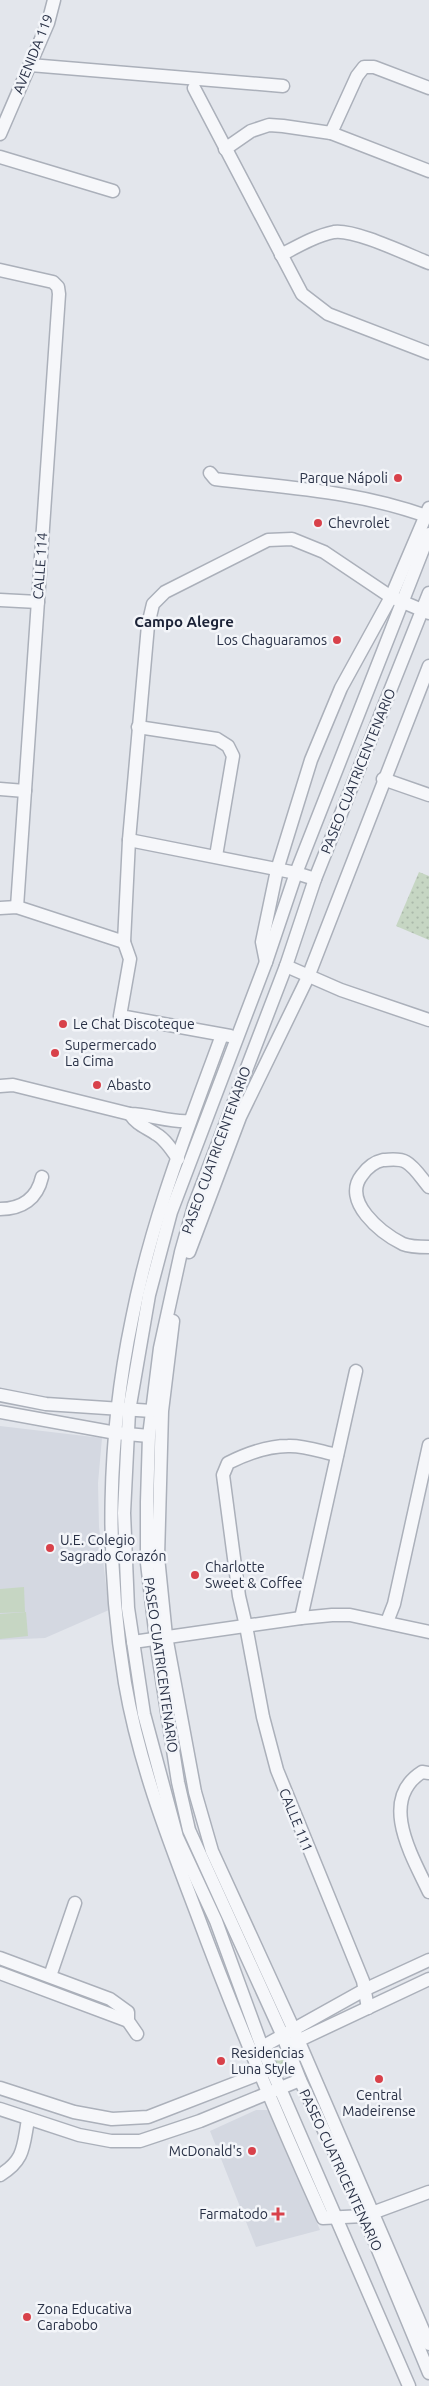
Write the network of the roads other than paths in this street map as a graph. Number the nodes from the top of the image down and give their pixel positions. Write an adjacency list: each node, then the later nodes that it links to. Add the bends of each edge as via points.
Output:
1 (54, 0): 2 (street, AVENIDA 119)
2 (30, 65): 3 (street); 7 (street, AVENIDA 119)
3 (283, 86)
4 (194, 88): 8 (street)
5 (429, 88): 6 (street, via 374,66 364,68 357,76)
6 (331, 133): 8 (street, via 269,126 251,131); 10 (street)
7 (0, 134)
8 (226, 149): 12 (street)
9 (0, 157): 11 (street)
10 (429, 171)
11 (113, 191)
12 (282, 255): 13 (street, via 312,239 336,232 351,234); 15 (street, via 302,294 328,314)
13 (429, 263)
14 (0, 270): 22 (street, CALLE 114, via 53,282 59,294)
15 (429, 353)
16 (210, 473): 17 (street, via 215,479 321,490)
17 (428, 514): 20 (street)
18 (429, 534): 20 (street, PASEO CUATRICENTENARIO)
19 (429, 595): 23 (street, PASEO CUATRICENTENARIO)
20 (397, 599): 23 (street); 25 (street, via 324,552 292,539 268,540 173,586 158,597 150,614); 32 (street, PASEO CUATRICENTENARIO, via 341,688 311,760); 33 (street, PASEO CUATRICENTENARIO)
21 (0, 600): 22 (street)
22 (38, 602): 28 (street, CALLE 114)
23 (426, 611): 34 (street, PASEO CUATRICENTENARIO)
24 (429, 666): 26 (street, PASEO CUATRICENTENARIO)
25 (138, 727): 30 (street); 31 (street, via 217,739 228,746 233,756)
26 (383, 779): 29 (street); 40 (street, PASEO CUATRICENTENARIO)
27 (0, 789): 28 (street)
28 (25, 791): 35 (street, CALLE 114)
29 (429, 794)
30 (129, 840): 31 (street); 37 (street)
31 (216, 856): 32 (street)
32 (277, 870): 33 (street); 38 (street, PASEO CUATRICENTENARIO, via 262,942)
33 (296, 873): 34 (street); 38 (street, PASEO CUATRICENTENARIO)
34 (315, 879): 39 (street, PASEO CUATRICENTENARIO)
35 (17, 907): 36 (street); 37 (street)
36 (0, 908)
37 (124, 942): 42 (street, via 130,959 120,1016)
38 (266, 962): 43 (street, PASEO CUATRICENTENARIO)
39 (286, 966): 40 (street); 44 (street, PASEO CUATRICENTENARIO)
40 (308, 977): 41 (street); 54 (street, PASEO CUATRICENTENARIO, via 240,1117)
41 (429, 1020)
42 (222, 1035): 43 (street); 47 (street, PASEO CUATRICENTENARIO)
43 (237, 1038): 44 (street); 52 (street, PASEO CUATRICENTENARIO)
44 (254, 1043): 55 (street, PASEO CUATRICENTENARIO, via 194,1206)
45 (0, 1086): 46 (street, via 13,1085)
46 (130, 1114): 47 (street); 48 (street, via 136,1123 158,1134)
47 (190, 1121): 48 (street, PASEO CUATRICENTENARIO)
48 (178, 1159): 56 (street, PASEO CUATRICENTENARIO)
49 (42, 1177): 51 (street, via 40,1188 30,1200 14,1209)
50 (429, 1187): 53 (street, via 405,1161 395,1159 378,1161 367,1168 357,1180 355,1194 359,1207 393,1238 404,1245)
51 (0, 1209)
52 (163, 1241): 56 (street); 60 (street, PASEO CUATRICENTENARIO)
53 (429, 1247)
54 (188, 1256): 55 (street); 58 (street, PASEO CUATRICENTENARIO)
55 (177, 1267): 58 (street, PASEO CUATRICENTENARIO)
56 (143, 1268): 60 (street, PASEO CUATRICENTENARIO, via 131,1323)
57 (356, 1371): 66 (street)
58 (160, 1380): 61 (street, PASEO CUATRICENTENARIO); 67 (street, PASEO CUATRICENTENARIO)
59 (0, 1395): 60 (street, via 46,1404)
60 (124, 1411): 61 (street); 63 (street, PASEO CUATRICENTENARIO)
61 (152, 1411): 64 (street, PASEO CUATRICENTENARIO)
62 (0, 1412): 63 (street)
63 (122, 1434): 64 (street); 74 (street, PASEO CUATRICENTENARIO, via 128,1608); 79 (street, PASEO CUATRICENTENARIO, via 110,1545 113,1596 126,1686 148,1781)
64 (149, 1436): 68 (street, PASEO CUATRICENTENARIO)
65 (429, 1445): 70 (street, via 394,1604)
66 (337, 1455): 69 (street); 71 (street, CALLE 111, via 288,1446 244,1455 228,1463 223,1475)
67 (159, 1464): 68 (street); 73 (street, PASEO CUATRICENTENARIO)
68 (148, 1474): 73 (street, PASEO CUATRICENTENARIO, via 147,1563)
69 (301, 1618): 70 (street, via 350,1615); 71 (street)
70 (387, 1622): 72 (street)
71 (246, 1626): 73 (street); 85 (street, CALLE 111, via 276,1770)
72 (429, 1632)
73 (161, 1637): 74 (street); 88 (street, PASEO CUATRICENTENARIO, via 193,1784 212,1851)
74 (133, 1642): 78 (street, PASEO CUATRICENTENARIO, via 144,1714 177,1837)
75 (429, 1773): 76 (street, via 422,1772 410,1780 402,1798 400,1824)
76 (429, 1892)
77 (75, 1903): 83 (street)
78 (216, 1921): 79 (street); 91 (street, PASEO CUATRICENTENARIO)
79 (204, 1937): 92 (street, PASEO CUATRICENTENARIO)
80 (0, 1958): 83 (street)
81 (429, 1960): 85 (street)
82 (0, 1973): 87 (street)
83 (50, 1976): 87 (street, via 120,2005 128,2012)
84 (429, 1979): 86 (street)
85 (366, 1989): 86 (street, CALLE 111); 88 (street)
86 (368, 2008): 90 (street)
87 (128, 2021): 89 (street)
88 (287, 2031): 90 (street, PASEO CUATRICENTENARIO); 91 (street)
89 (137, 2034)
90 (292, 2043): 93 (street, PASEO CUATRICENTENARIO); 100 (street, PASEO CUATRICENTENARIO)
91 (262, 2046): 92 (street, PASEO CUATRICENTENARIO)
92 (266, 2072): 94 (street, via 148,2117 112,2119 74,2112); 95 (street, PASEO CUATRICENTENARIO)
93 (300, 2080): 95 (street); 100 (street, PASEO CUATRICENTENARIO)
94 (0, 2088)
95 (274, 2090): 97 (street, via 200,2121 140,2141 111,2141 79,2135); 101 (street, PASEO CUATRICENTENARIO, via 323,2218)
96 (0, 2110): 97 (street)
97 (28, 2120): 98 (street, via 21,2157)
98 (0, 2175)
99 (429, 2192): 100 (street)
100 (368, 2215): 101 (street); 102 (street, PASEO CUATRICENTENARIO); 103 (street, PASEO CUATRICENTENARIO)
101 (336, 2218): 104 (street, PASEO CUATRICENTENARIO)
102 (429, 2344)
103 (429, 2373)
104 (409, 2386)

